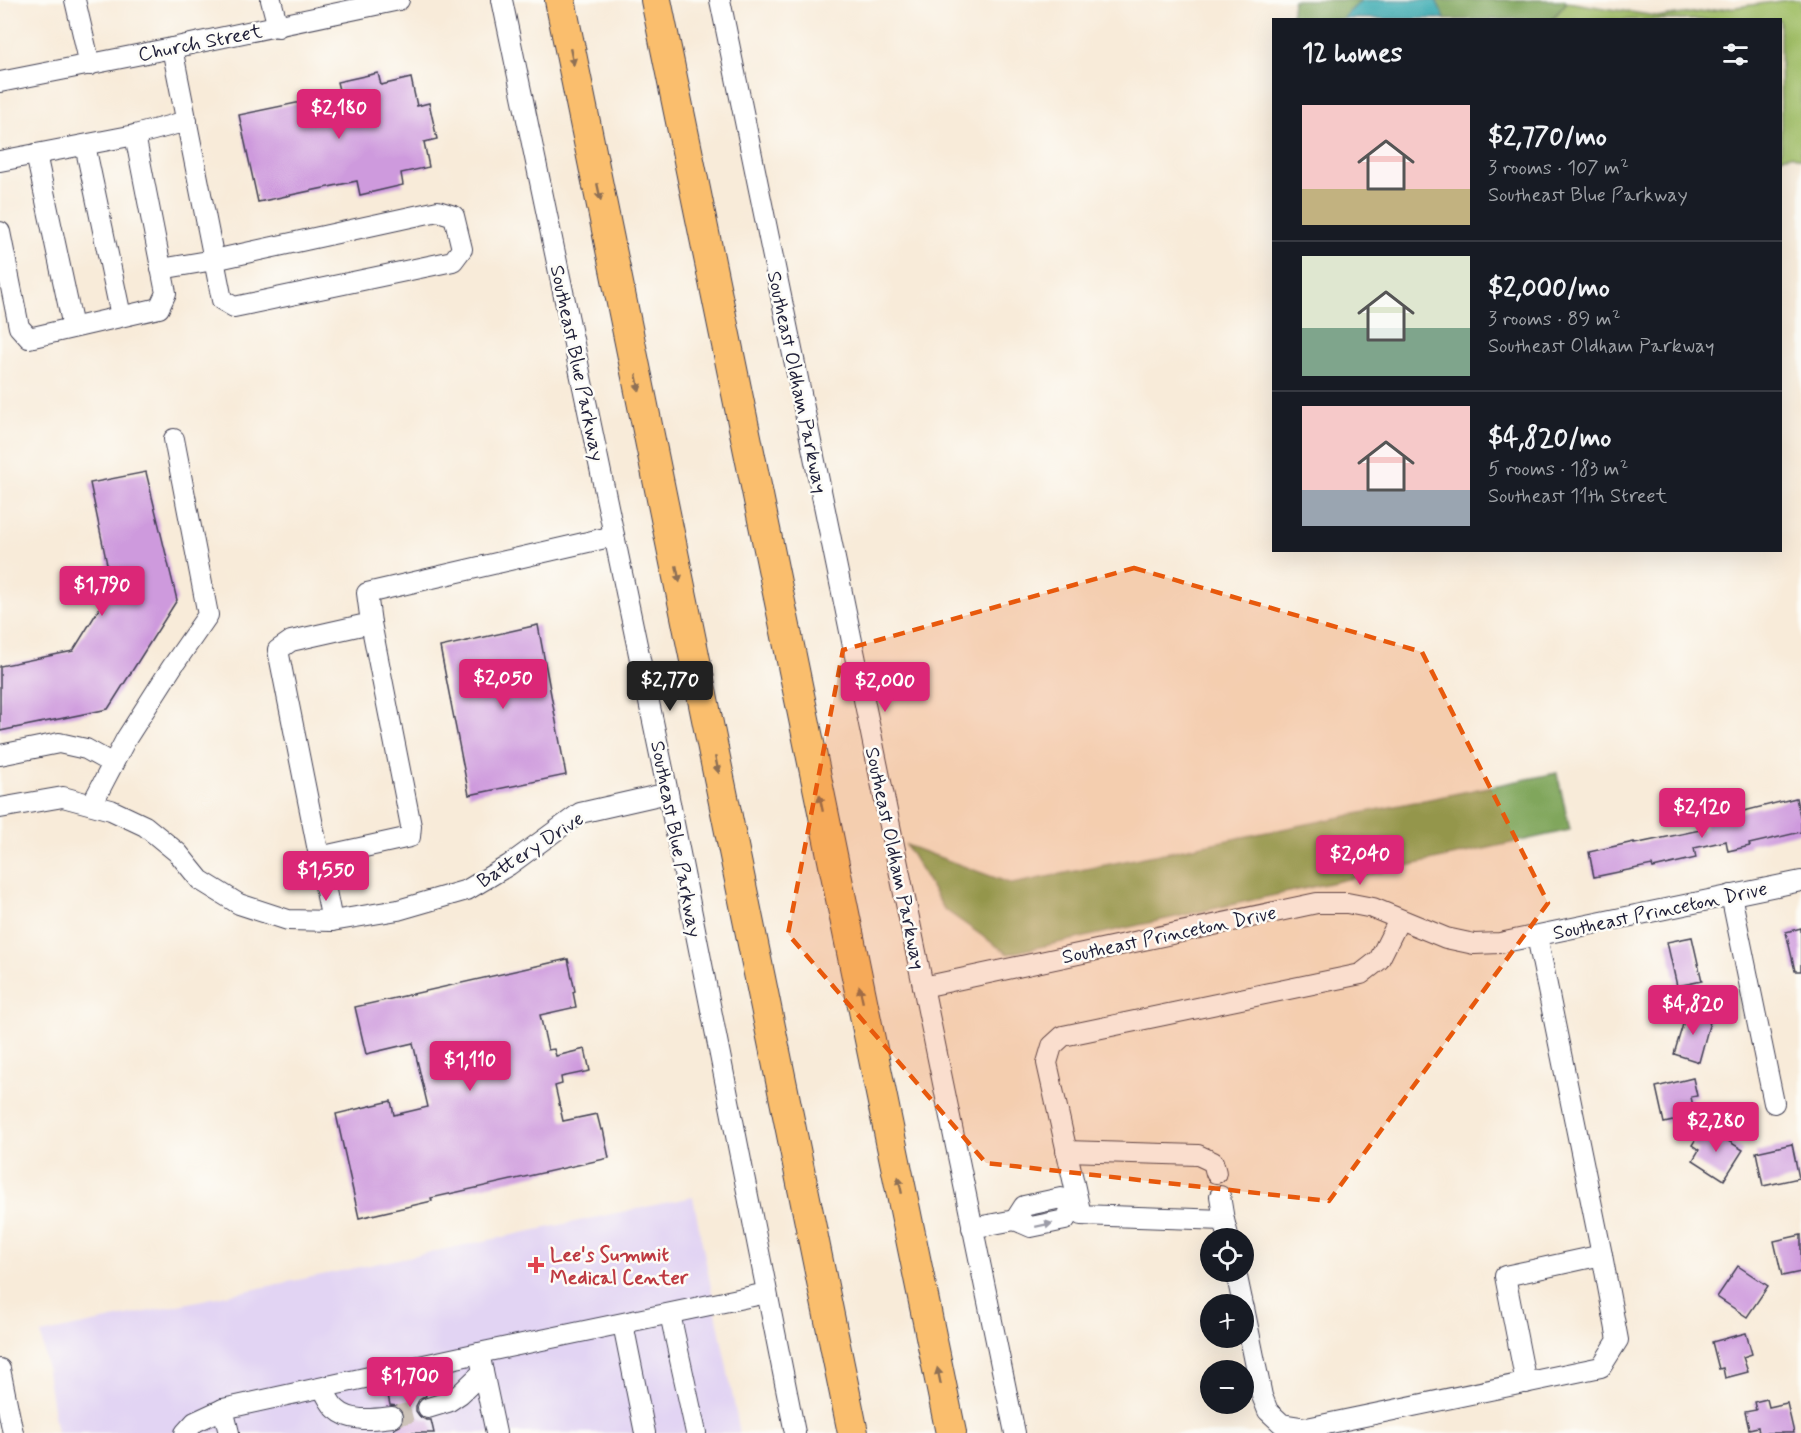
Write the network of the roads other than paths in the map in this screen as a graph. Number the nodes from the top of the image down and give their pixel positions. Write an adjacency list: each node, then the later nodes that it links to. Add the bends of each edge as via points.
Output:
1 (75, 0): 10 (street)
2 (271, 0): 8 (street)
3 (399, 0): 8 (street, Church Street)
4 (502, 0): 23 (street, Southeast Blue Parkway)
5 (560, 0): 64 (highway, one-way to 64)
6 (656, 0): 65 (highway, one-way to 6)
7 (720, 0): 36 (street, Southeast Oldham Parkway)
8 (278, 27): 9 (street, Church Street)
9 (172, 48): 10 (street, Church Street); 12 (street)
10 (90, 64): 11 (street, Church Street)
11 (0, 82)
12 (186, 121): 13 (street); 18 (street)
13 (135, 135): 14 (street); 19 (street)
14 (85, 145): 15 (street); 20 (street)
15 (36, 154): 16 (street); 21 (street)
16 (0, 161)
17 (0, 232): 21 (street, via 19,327 29,338)
18 (214, 260): 18 (street, via 222,300 234,307 453,261 462,249 454,216 438,211); 19 (street)
19 (161, 269): 20 (street, via 166,293 159,308)
20 (120, 316): 21 (street)
21 (73, 327)
22 (174, 439): 26 (street, via 208,615)
23 (614, 536): 24 (street, via 368,593); 27 (street, Southeast Blue Parkway)
24 (371, 623): 30 (street, via 291,641 278,650); 30 (street, via 410,837)
25 (0, 755): 26 (street, via 59,743 86,749)
26 (112, 764): 28 (street)
27 (668, 793): 34 (street, Battery Drive, via 580,813 510,865 467,890 398,910); 46 (street, Southeast Blue Parkway)
28 (92, 804): 29 (street, Battery Drive, via 63,797); 34 (street, Battery Drive, via 144,826 178,853 200,880 239,904 288,920)
29 (0, 808)
30 (319, 857): 34 (street)
31 (1801, 880): 32 (street, Southeast Princeton Drive)
32 (1731, 895): 35 (street, Southeast Princeton Drive); 37 (street)
33 (1399, 920): 35 (street, Southeast Princeton Drive, via 1474,944); 36 (street, Southeast Princeton Drive, via 1373,908 1317,903); 38 (street, via 1379,960 1361,974 1063,1036 1052,1046 1047,1063)
34 (332, 921)
35 (1537, 936): 45 (street)
36 (923, 987): 43 (street, Southeast Oldham Parkway)
37 (1774, 1103)
38 (1066, 1151): 39 (street, via 1198,1155 1213,1162); 41 (street)
39 (1216, 1173)
40 (1220, 1196): 42 (street)
41 (1075, 1206): 42 (street, via 1081,1215); 43 (street, via 1061,1198 1024,1206 1015,1220)
42 (1224, 1220): 44 (street)
43 (972, 1228): 66 (street, Southeast Oldham Parkway)
44 (1226, 1228)
45 (1602, 1255): 52 (street, via 1618,1340 1601,1367); 52 (street, via 1505,1276)
46 (767, 1293): 47 (street); 63 (street, Southeast Blue Parkway)
47 (670, 1314): 48 (street); 62 (street)
48 (623, 1324): 50 (street); 61 (street)
49 (1252, 1348): 52 (street, via 1268,1411 1282,1424 1307,1428)
50 (481, 1362): 53 (street); 54 (street, via 460,1394); 60 (street)
51 (0, 1369): 57 (street)
52 (1526, 1383)
53 (322, 1388): 55 (street); 56 (street, via 336,1410 353,1418)
54 (428, 1408)
55 (224, 1409): 58 (street, via 195,1422); 59 (street)
56 (392, 1417)
57 (13, 1433)
58 (185, 1433)
59 (229, 1433)
60 (496, 1433)
61 (645, 1433)
62 (696, 1433)
63 (795, 1433)
64 (853, 1433)
65 (951, 1433)
66 (1015, 1433)

